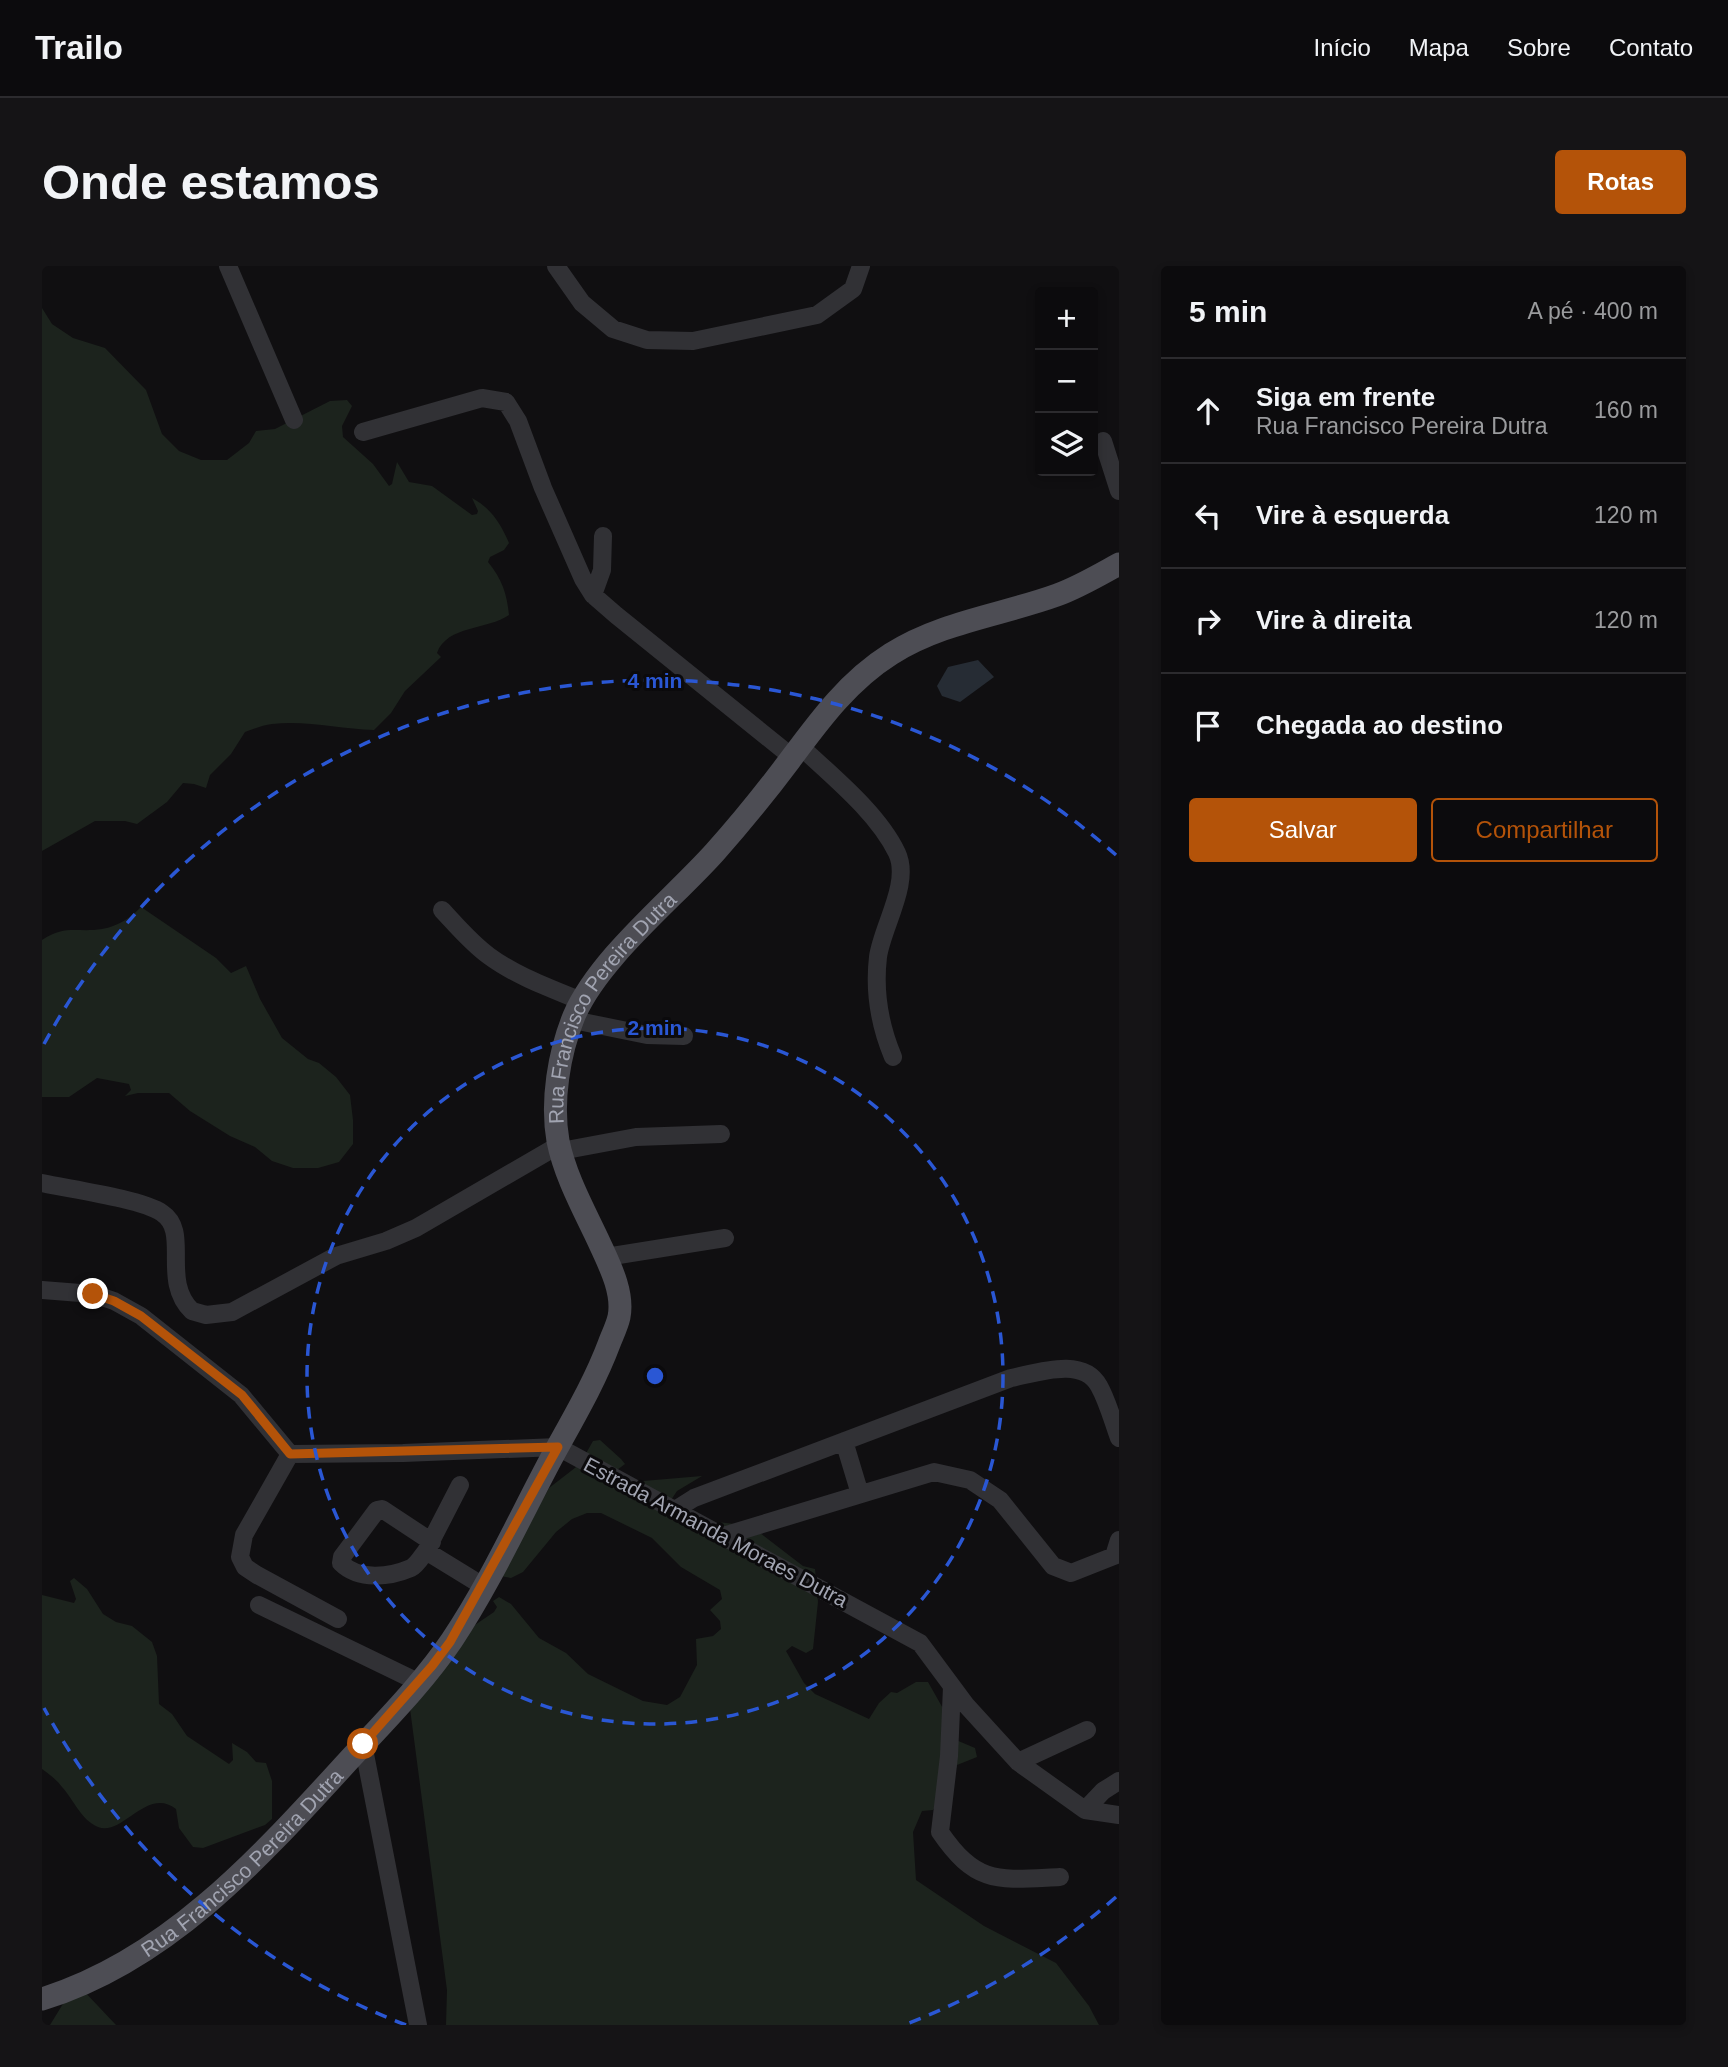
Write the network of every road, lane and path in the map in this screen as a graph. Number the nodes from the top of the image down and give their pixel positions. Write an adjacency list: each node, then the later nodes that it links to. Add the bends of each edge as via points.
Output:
1 (228, 266): 4 (street)
2 (556, 266): 3 (street, via 582,303 613,329 647,340 693,341 817,315 853,289)
3 (861, 266)
4 (294, 420)
5 (363, 432): 10 (street, via 482,398 506,402 518,421 566,544)
6 (1103, 441): 7 (street)
7 (1119, 491)
8 (603, 536): 10 (street, via 602,570)
9 (1119, 564): 11 (main road, Rua Francisco Pereira Dutra, via 1060,594 943,628 893,652 860,677)
10 (593, 594): 11 (street, via 626,624)
11 (796, 751): 13 (main road, Rua Francisco Pereira Dutra, via 713,854 597,977); 15 (street, via 859,803 898,855 902,877 878,957 881,1029)
12 (442, 910): 13 (street, via 489,956)
13 (577, 1011): 14 (street, via 647,1035); 17 (main road, Rua Francisco Pereira Dutra, via 563,1050 555,1104)
14 (684, 1036)
15 (893, 1057)
16 (721, 1134): 17 (street, via 636,1137)
17 (560, 1148): 18 (street, via 416,1228 336,1256 232,1312 206,1315 192,1311 181,1297 175,1280 174,1228 161,1212); 20 (main road, Rua Francisco Pereira Dutra)
18 (42, 1183)
19 (725, 1238): 20 (street)
20 (606, 1257): 24 (main road, Rua Francisco Pereira Dutra, via 617,1288 619,1317 602,1363)
21 (42, 1290): 25 (street, via 93,1294 141,1316 242,1395)
22 (1119, 1438): 23 (street, via 1099,1384 1084,1371 1058,1369 1011,1378)
23 (844, 1441): 27 (street); 28 (street, via 694,1498)
24 (558, 1447): 25 (street, Estrada Armanda Moraes Dutra); 28 (street, Estrada Armanda Moraes Dutra); 32 (main road, Rua Francisco Pereira Dutra)
25 (290, 1454): 34 (street, via 244,1535 240,1557 244,1567)
26 (460, 1485): 31 (street)
27 (860, 1494): 29 (street); 30 (street, via 934,1472 970,1480 1000,1500 1053,1566 1071,1573 1114,1556)
28 (675, 1510): 29 (street, Estrada Armanda Moraes Dutra)
29 (723, 1536): 36 (street, Estrada Armanda Moraes Dutra, via 920,1643)
30 (1119, 1540)
31 (429, 1546): 31 (street, via 413,1567 373,1577 341,1563 382,1509); 32 (street)
32 (483, 1586): 35 (main road, Rua Francisco Pereira Dutra, via 450,1642)
33 (260, 1605): 35 (street)
34 (338, 1619)
35 (418, 1682): 38 (main road, Rua Francisco Pereira Dutra)
36 (952, 1687): 39 (street, Estrada Armanda Moraes Dutra); 43 (street, via 940,1832 980,1874 1018,1879)
37 (1087, 1730): 39 (street)
38 (363, 1744): 44 (main road, Rua Francisco Pereira Dutra, via 264,1850 163,1939 123,1964); 45 (street)
39 (1018, 1762): 41 (street, Estrada Armanda Moraes Dutra)
40 (1119, 1781): 41 (street)
41 (1086, 1810): 42 (street, Estrada Armanda Moraes Dutra)
42 (1119, 1815)
43 (1060, 1877)
44 (42, 1999)
45 (418, 2025)

